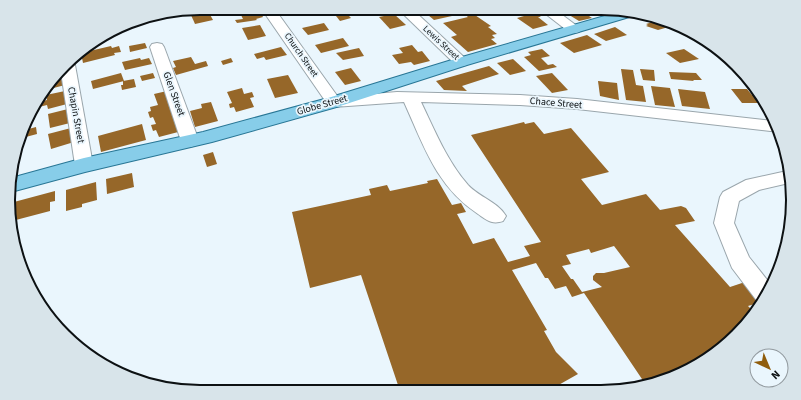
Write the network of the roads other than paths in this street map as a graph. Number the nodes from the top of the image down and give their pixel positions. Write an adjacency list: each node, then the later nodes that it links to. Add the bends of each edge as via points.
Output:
1 (272, 15): 10 (street, Church Street)
2 (411, 15): 7 (street, Lewis Street)
3 (554, 15): 5 (street)
4 (619, 16): 5 (main road, Globe Street)
5 (574, 29): 7 (main road, Globe Street)
6 (157, 47): 12 (street, Glen Street)
7 (462, 62): 10 (main road, Globe Street)
8 (68, 70): 13 (street, Chapin Street)
9 (410, 97): 10 (street, Chace Street); 11 (street, Chace Street, via 577,104); 16 (street, via 426,134 448,171 464,192)
10 (334, 102): 12 (main road, Globe Street)
11 (771, 127)
12 (190, 141): 13 (main road, Globe Street)
13 (84, 166): 15 (main road, Globe Street)
14 (784, 178): 17 (street, via 753,185 730,197 724,223 740,262)
15 (16, 184)
16 (496, 216)
17 (762, 290)

